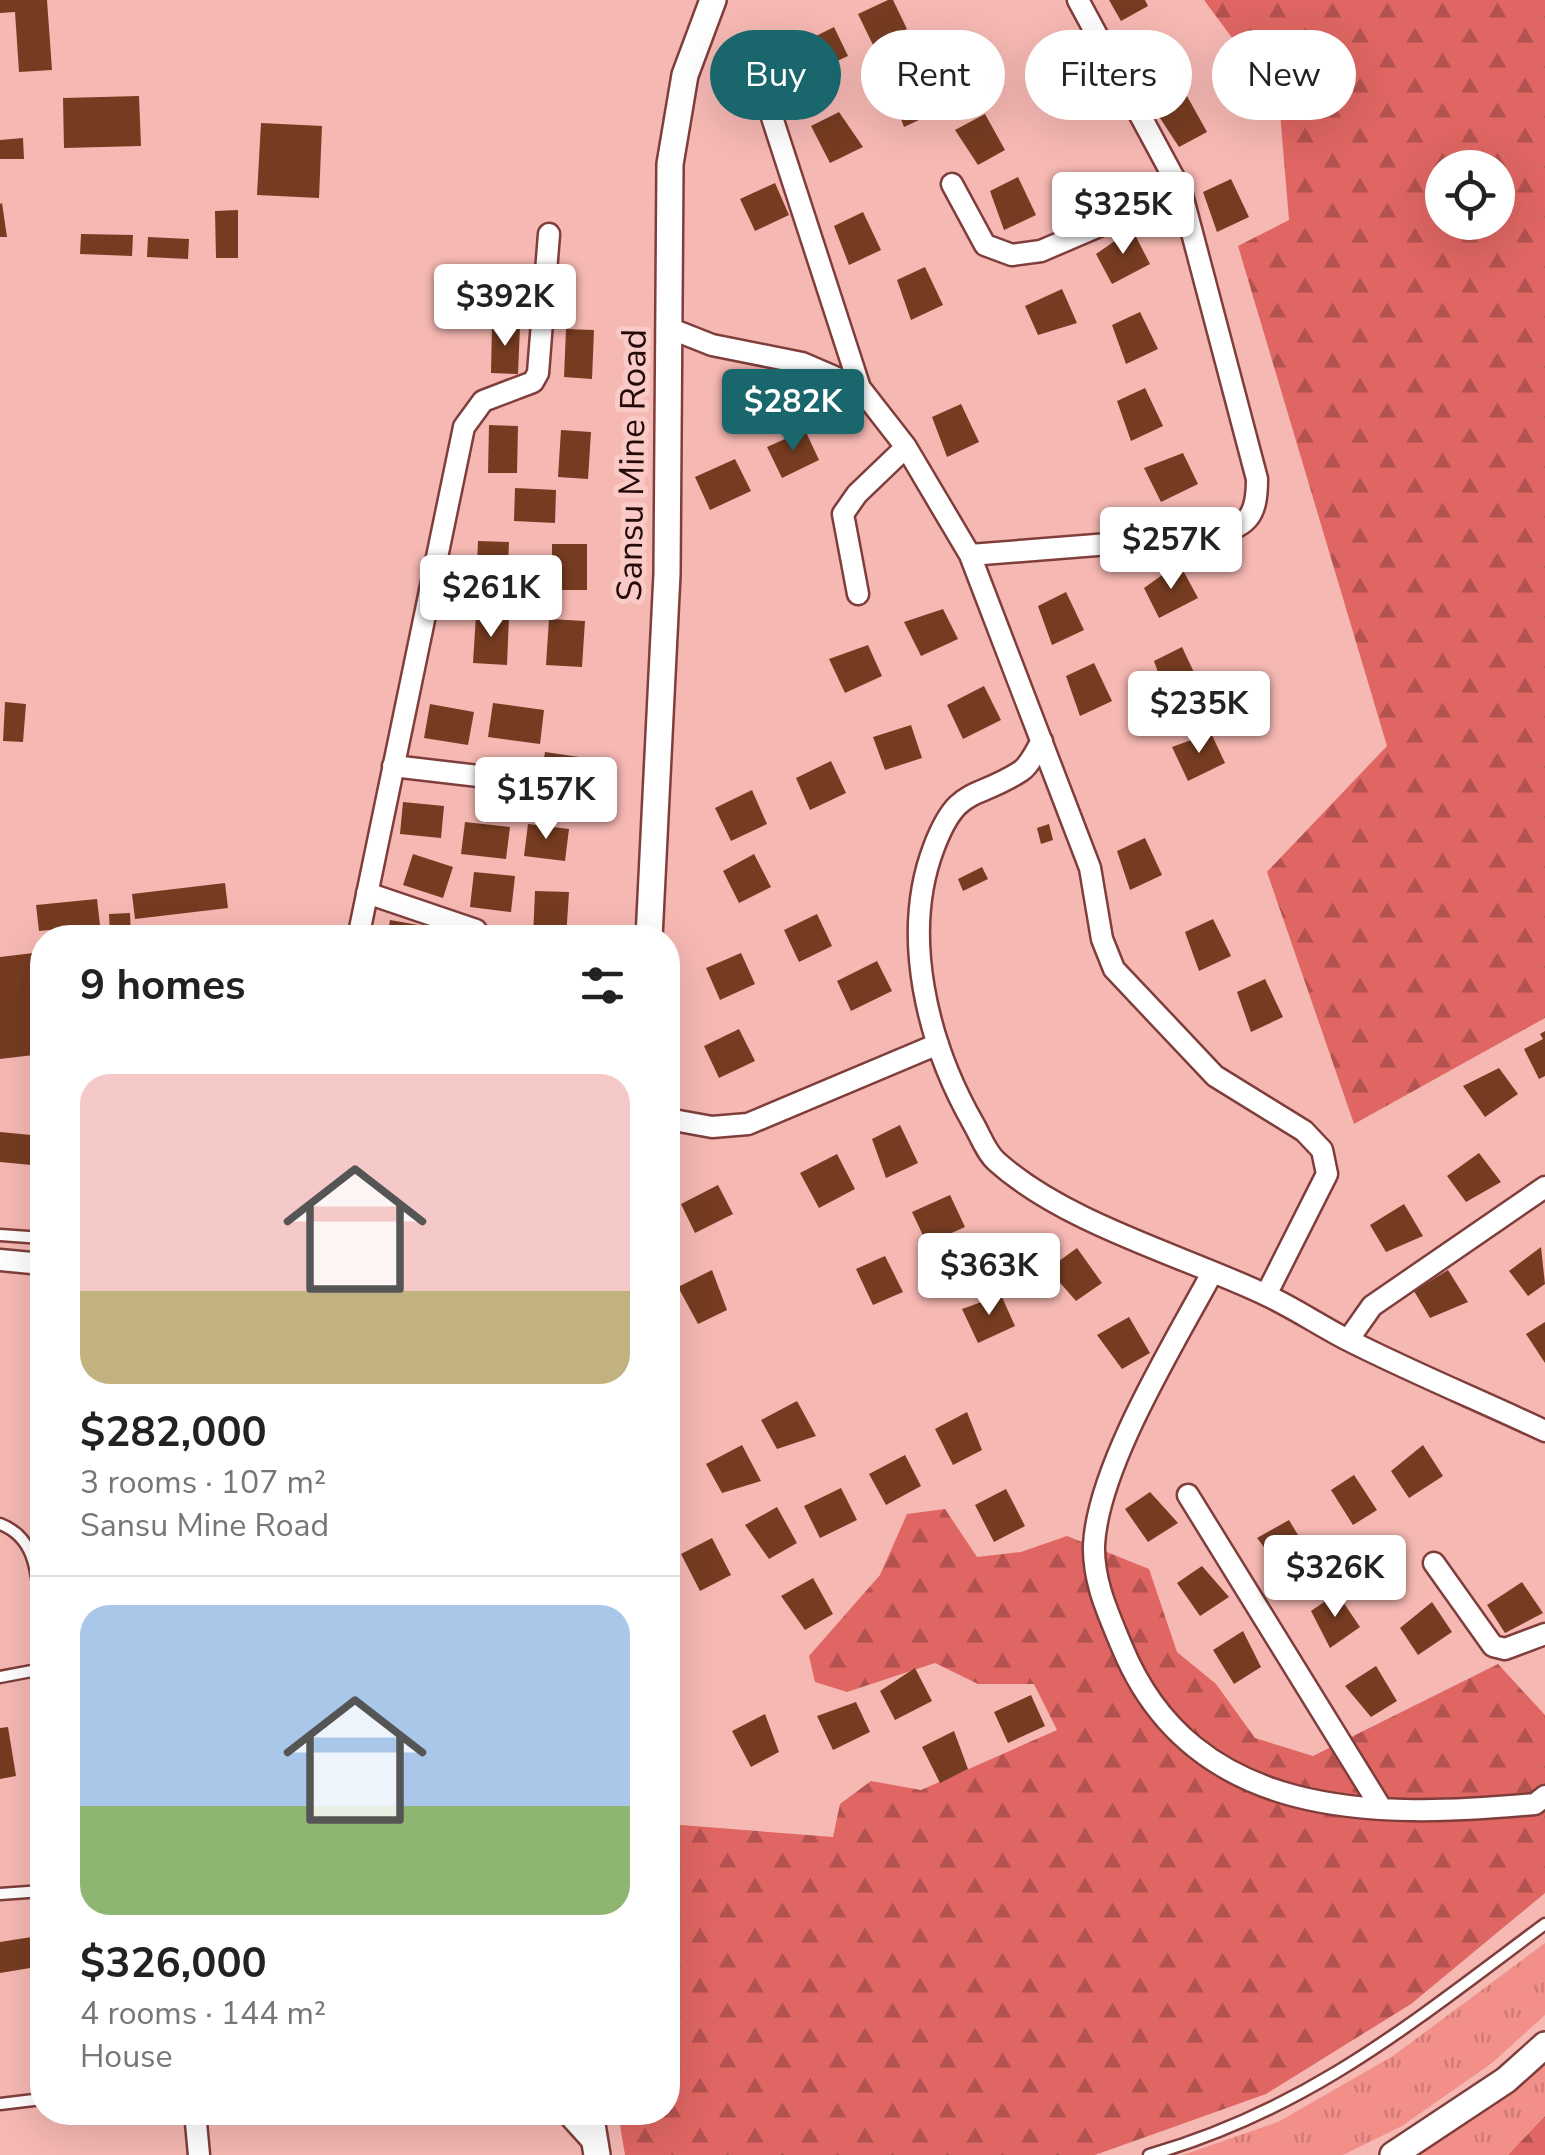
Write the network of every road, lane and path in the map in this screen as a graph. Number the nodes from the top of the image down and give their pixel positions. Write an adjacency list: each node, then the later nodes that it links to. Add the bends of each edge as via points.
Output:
1 (713, 0): 7 (street, Sansu Mine Road, via 686,74 670,164)
2 (1078, 0): 5 (street)
3 (773, 120): 8 (street)
4 (952, 184): 5 (street, via 985,244 1012,255 1041,251)
5 (1181, 191): 10 (street, via 1257,479 1257,506 1240,528 1210,536)
6 (550, 234): 13 (street, via 538,372 533,382 483,401 464,426)
7 (669, 328): 8 (street, via 712,346 802,364); 18 (street, Sansu Mine Road, via 667,574)
8 (860, 388): 9 (street)
9 (906, 447): 10 (street); 11 (street, via 843,514)
10 (970, 555): 12 (street)
11 (858, 594)
12 (1042, 741): 19 (street, via 1023,770 952,808 932,849 919,936); 27 (street, via 1090,868 1114,969 1215,1076 1322,1150 1327,1174)
13 (394, 766): 14 (street); 15 (street)
14 (504, 780)
15 (367, 893): 16 (street); 17 (street)
16 (361, 925)
17 (461, 925)
18 (650, 925)
19 (938, 1044): 20 (street, via 748,1124); 26 (street, via 993,1158 1030,1187)
20 (680, 1121)
21 (1545, 1187): 28 (street, via 1372,1306)
22 (0, 1235): 23 (lane)
23 (30, 1237)
24 (0, 1260): 25 (street)
25 (30, 1263)
26 (1212, 1273): 27 (street); 38 (street, via 1131,1424 1094,1542 1097,1585 1130,1665 1177,1736 1238,1779 1323,1802)
27 (1266, 1295): 28 (street)
28 (1348, 1340): 29 (street)
29 (1545, 1431)
30 (1188, 1495): 38 (street)
31 (0, 1524): 32 (lane, via 22,1534)
32 (30, 1547)
33 (1434, 1564): 34 (street, via 1493,1646 1505,1649)
34 (1545, 1634)
35 (30, 1672): 36 (lane)
36 (0, 1677)
37 (1545, 1796): 38 (street, via 1535,1804 1457,1811)
38 (1380, 1806)
39 (30, 1892): 40 (lane)
40 (0, 1894)
41 (1545, 1924): 49 (lane, via 1352,2065 1277,2108)
42 (1545, 2045): 50 (street, via 1506,2080)
43 (30, 2100): 44 (lane)
44 (0, 2104)
45 (196, 2125): 48 (street)
46 (577, 2125): 47 (street)
47 (596, 2149)
48 (199, 2155)
49 (1149, 2155)
50 (1393, 2155)

